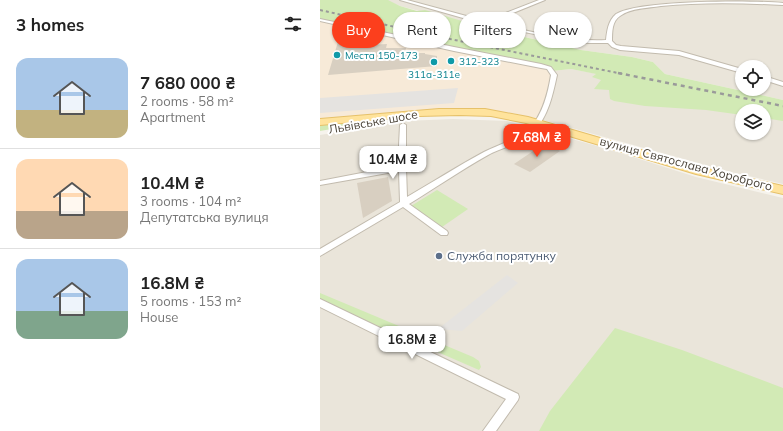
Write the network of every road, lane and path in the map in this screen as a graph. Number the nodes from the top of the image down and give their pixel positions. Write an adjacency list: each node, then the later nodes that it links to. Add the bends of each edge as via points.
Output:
1 (402, 0): 8 (street)
2 (543, 0): 7 (street)
3 (693, 0): 5 (street)
4 (746, 1): 5 (street); 6 (street)
5 (699, 3): 11 (street, via 652,5 629,9 614,19 609,30)
6 (783, 4)
7 (511, 12)
8 (459, 16)
9 (320, 20): 17 (street, via 549,68 554,75 553,83)
10 (526, 31): 11 (street, via 580,42)
11 (609, 41): 12 (street, via 614,46 630,50 679,53)
12 (735, 69)
13 (771, 80): 14 (street)
14 (783, 84)
15 (424, 113): 16 (main road, Львівське шосе); 17 (main road, вулиця Святослава Хороброго, via 481,112); 19 (main road, Львівське шосе)
16 (320, 122)
17 (536, 122): 22 (main road, вулиця Святослава Хороброго, via 700,171); 23 (street, via 530,131 486,154)
18 (403, 125): 20 (street)
19 (320, 131)
20 (402, 168): 21 (street); 23 (street)
21 (320, 183)
22 (783, 190)
23 (404, 204): 24 (street); 25 (street)
24 (444, 234)
25 (320, 253)
26 (320, 303): 27 (street, via 514,397)
27 (489, 431)

